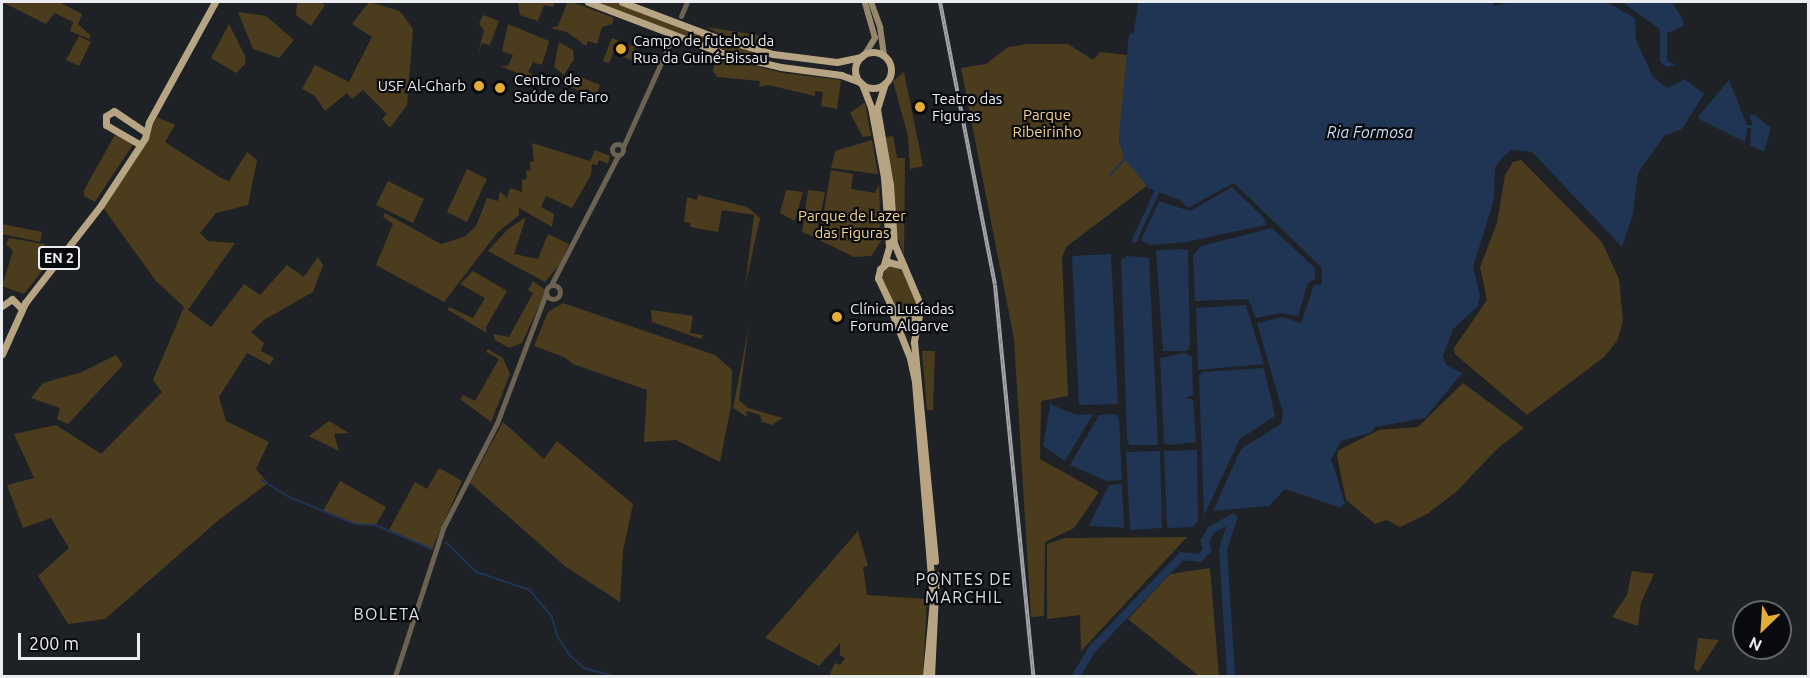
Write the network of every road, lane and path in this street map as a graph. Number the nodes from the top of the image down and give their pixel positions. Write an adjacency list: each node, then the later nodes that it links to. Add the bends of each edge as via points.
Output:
1 (215, 2): 21 (main road)
2 (588, 2): 10 (main road)
3 (621, 2): 8 (main road)
4 (687, 2): 7 (street)
5 (865, 2): 15 (main road, via 875,38)
6 (871, 2): 16 (main road)
7 (681, 16): 8 (street); 9 (street)
8 (673, 22): 9 (main road)
9 (682, 25): 13 (main road)
10 (669, 33): 11 (main road); 12 (street)
11 (678, 36): 12 (street); 14 (main road)
12 (669, 45): 27 (street, via 623,147)
13 (761, 51): 14 (main road, via 770,57 769,61); 17 (main road)
14 (725, 54): 18 (main road)
15 (863, 55): 16 (main road); 17 (main road, via 845,62); 19 (main road, via 855,66)
16 (884, 56): 20 (main road, via 890,69)
17 (808, 60): 18 (main road, via 777,58 775,63)
18 (781, 68): 19 (main road, via 841,75)
19 (861, 83): 20 (main road, via 875,87); 26 (main road, via 872,107 884,177 889,247)
20 (885, 83): 25 (main road, via 877,109 891,194 894,243)
21 (149, 122): 22 (main road); 23 (main road)
22 (135, 125): 23 (main road); 24 (main road, via 114,111 105,119 105,125)
23 (145, 132): 24 (main road)
24 (137, 145): 31 (main road, EN 2, via 98,209)
25 (902, 263): 26 (main road); 37 (main road)
26 (884, 264): 34 (main road, via 878,278)
27 (558, 272): 28 (street); 29 (street)
28 (551, 285): 29 (street); 30 (street)
29 (560, 288): 33 (street)
30 (546, 293): 33 (street); 38 (street)
31 (29, 297): 32 (main road); 36 (main road, EN 2)
32 (14, 299): 35 (main road); 36 (main road)
33 (556, 299): 38 (street)
34 (888, 305): 37 (main road, via 903,320 912,319); 41 (main road, via 910,358 915,382 933,600)
35 (2, 306)
36 (21, 309): 39 (main road, EN 2)
37 (920, 310): 42 (main road, via 914,342 937,586)
38 (537, 321): 40 (street, via 497,423 443,528)
39 (2, 354)
40 (395, 676)
41 (926, 676)
42 (932, 676)

